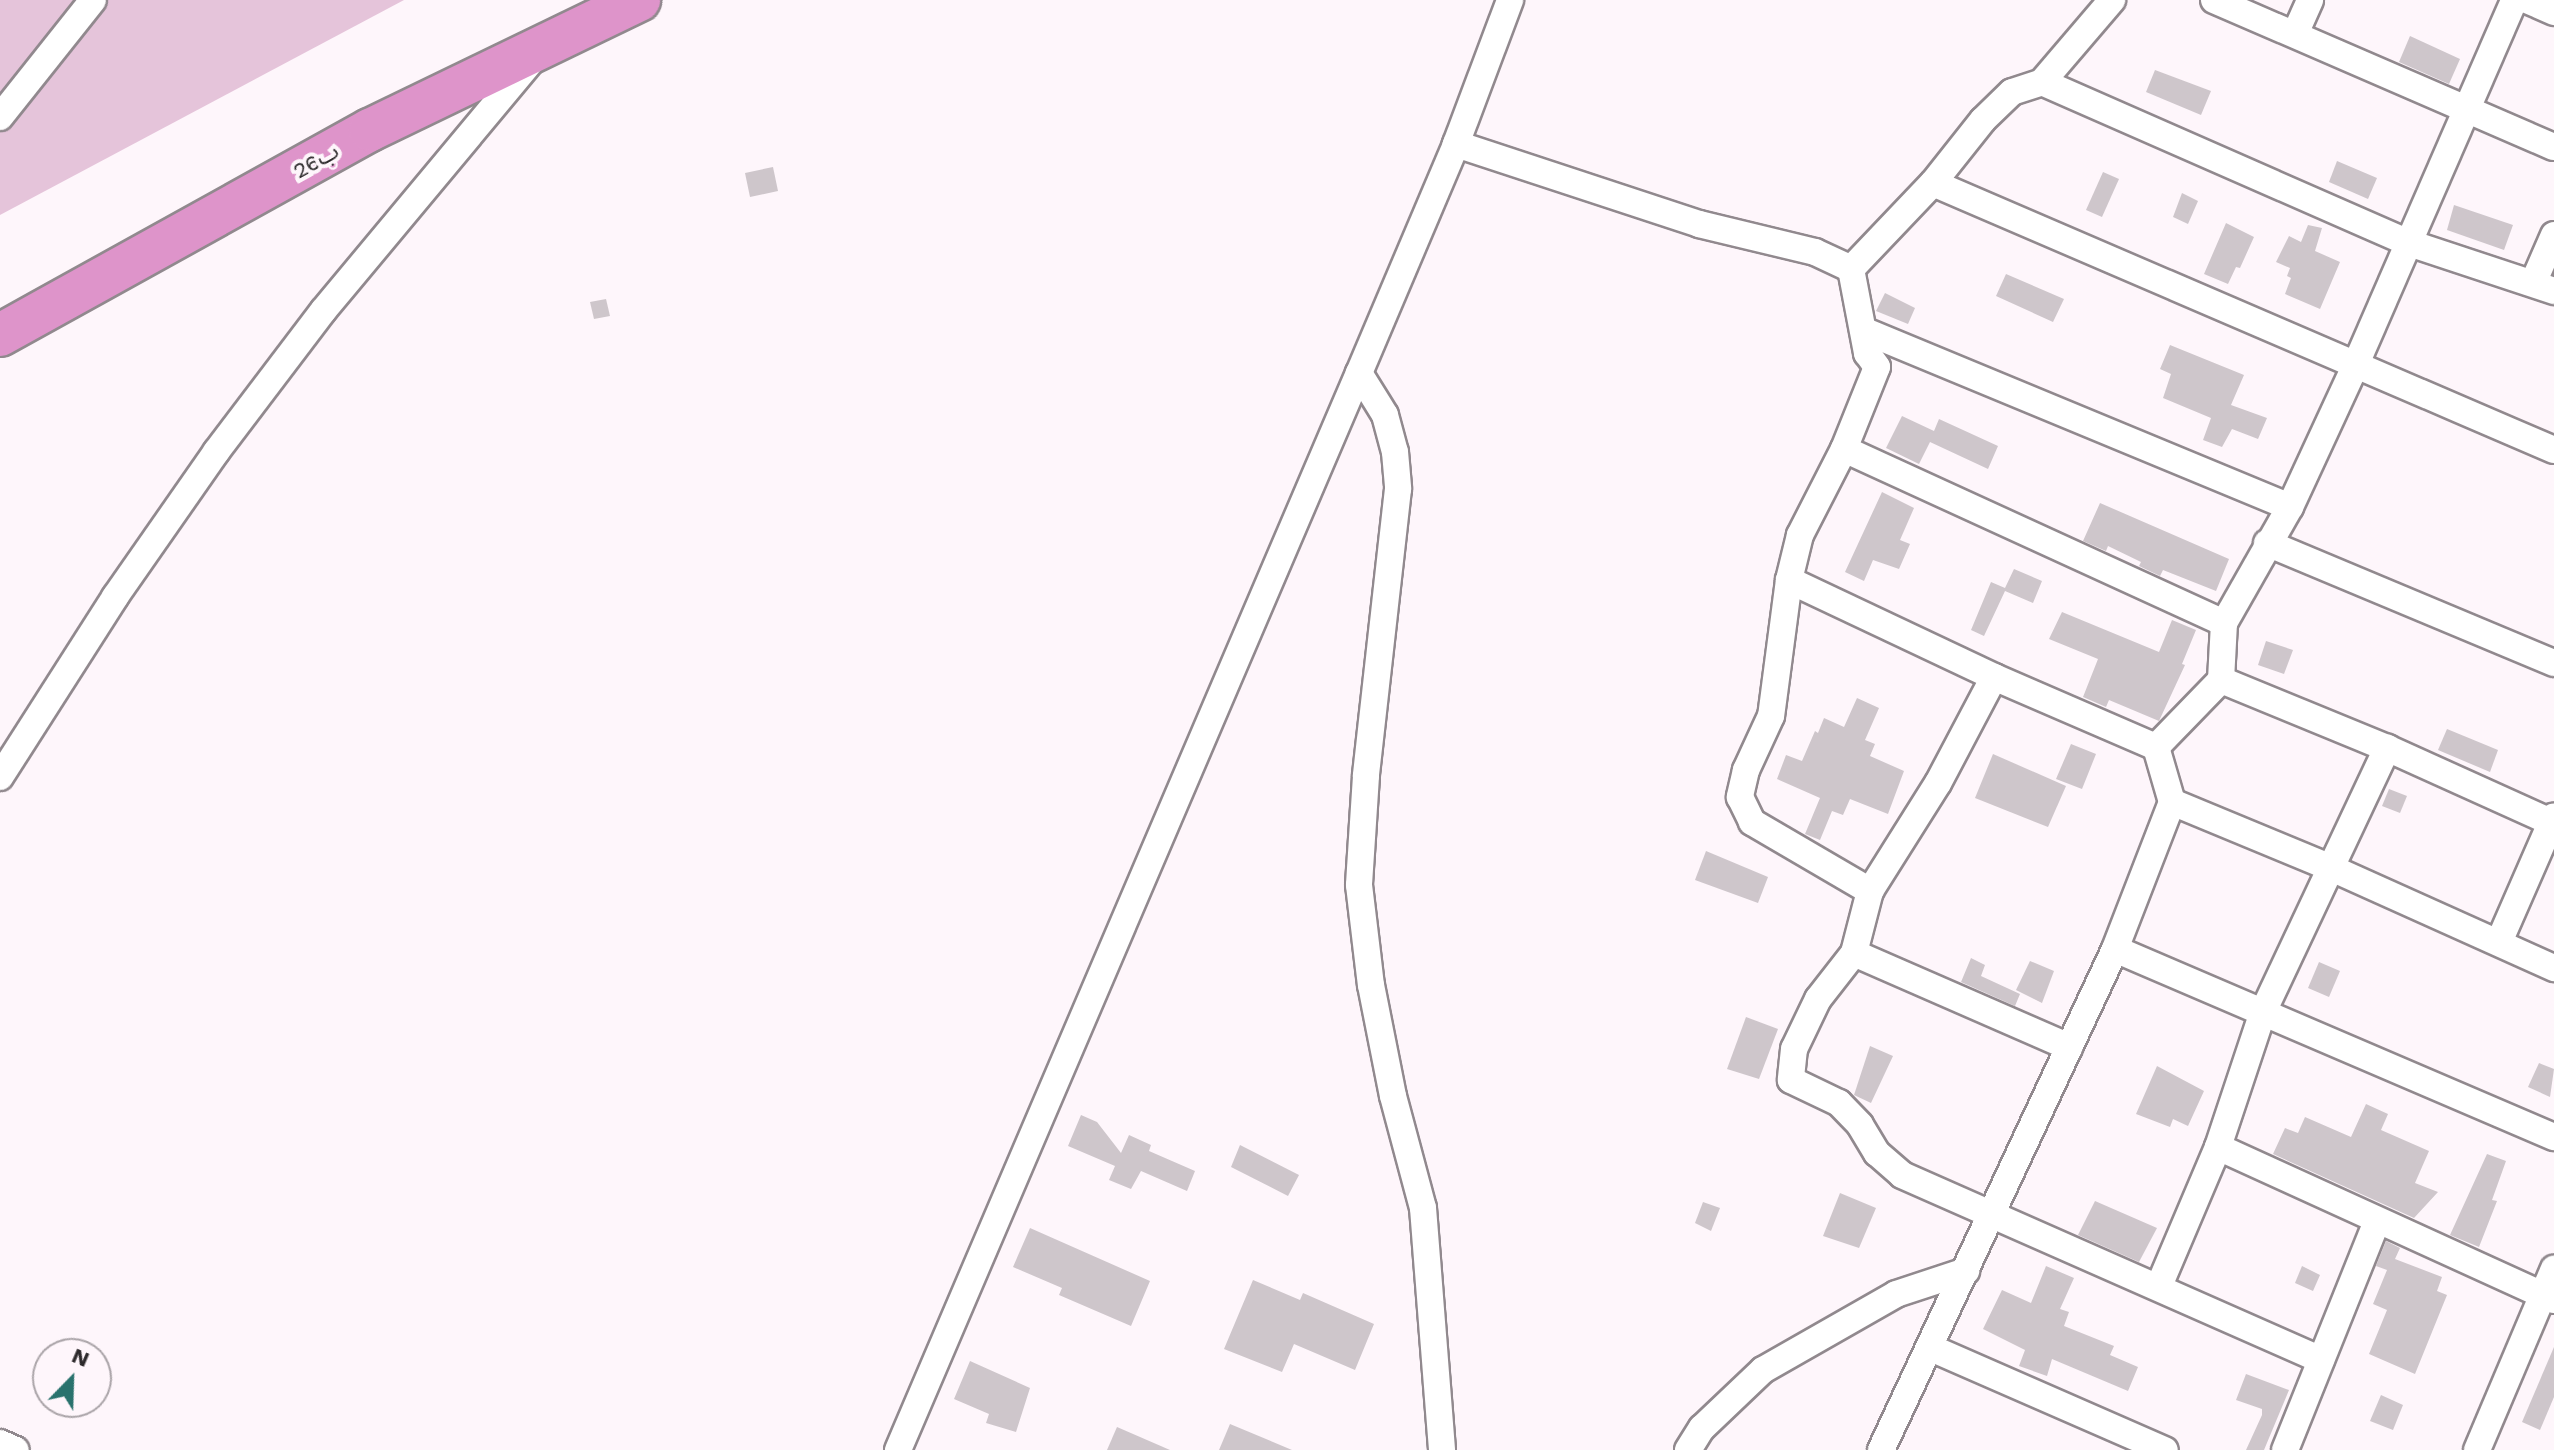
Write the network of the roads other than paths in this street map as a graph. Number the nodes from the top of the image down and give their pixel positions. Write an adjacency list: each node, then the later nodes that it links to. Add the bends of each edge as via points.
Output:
1 (93, 0): 14 (street)
2 (639, 0): 11 (highway, 26ب)
3 (1510, 0): 15 (street)
4 (2112, 0): 12 (street)
5 (2214, 0): 10 (street)
6 (2310, 0): 10 (street)
7 (2514, 0): 13 (street)
8 (2527, 0): 9 (street)
9 (2554, 12)
10 (2295, 34): 13 (street)
11 (550, 40): 23 (highway, 26ب, via 370,130); 37 (street, via 351,277 216,452)
12 (2042, 82): 17 (street, via 2012,92); 19 (street)
13 (2466, 107): 16 (street); 19 (street)
14 (0, 117)
15 (1456, 144): 20 (street, via 1699,224 1815,252); 25 (street)
16 (2554, 147)
17 (1933, 183): 20 (street); 24 (street)
18 (2554, 235): 21 (street)
19 (2409, 243): 21 (street); 24 (street)
20 (1851, 269): 22 (street)
21 (2544, 286)
22 (1865, 331): 26 (street, via 1867,353 1877,367); 28 (street)
23 (0, 335)
24 (2356, 364): 27 (street); 28 (street)
25 (1359, 373): 60 (street); 61 (street, via 1385,415 1398,489 1359,885 1371,985 1423,1208)
26 (1844, 449): 30 (street, via 1800,535); 31 (street)
27 (2554, 450)
28 (2290, 507): 29 (street)
29 (2267, 543): 31 (street); 32 (street)
30 (1789, 580): 33 (street); 41 (street, via 1771,716 1746,770 1740,797 1752,822)
31 (2224, 623): 34 (street)
32 (2554, 663)
33 (1994, 677): 35 (street); 41 (street, via 1938,783)
34 (2221, 680): 35 (street); 36 (street)
35 (2156, 747): 38 (street)
36 (2387, 748): 39 (street); 40 (street)
37 (0, 777)
38 (2172, 802): 40 (street); 43 (street)
39 (2552, 819): 42 (street)
40 (2329, 867): 42 (street); 46 (street)
41 (1870, 891): 44 (street)
42 (2499, 942): 45 (street)
43 (2115, 949): 46 (street); 47 (street)
44 (1854, 953): 47 (street); 50 (street, via 1818,999 1794,1049 1791,1080 1839,1103 1877,1153 1902,1175)
45 (2554, 968)
46 (2263, 1012): 48 (street); 49 (street)
47 (2069, 1047): 50 (street)
48 (2554, 1137)
49 (2218, 1147): 51 (street); 54 (street)
50 (1992, 1213): 53 (street); 54 (street)
51 (2377, 1221): 55 (street); 57 (street)
52 (2554, 1269): 55 (street)
53 (1966, 1271): 56 (street); 62 (street, via 1896,1294 1763,1370 1702,1428)
54 (2159, 1286): 57 (street)
55 (2549, 1297): 66 (street)
56 (1931, 1348): 63 (street); 64 (street)
57 (2321, 1360): 65 (street)
58 (0, 1443): 59 (street)
59 (16, 1450)
60 (898, 1450)
61 (1442, 1450)
62 (1688, 1450)
63 (1881, 1450)
64 (2165, 1450)
65 (2285, 1450)
66 (2477, 1450)

